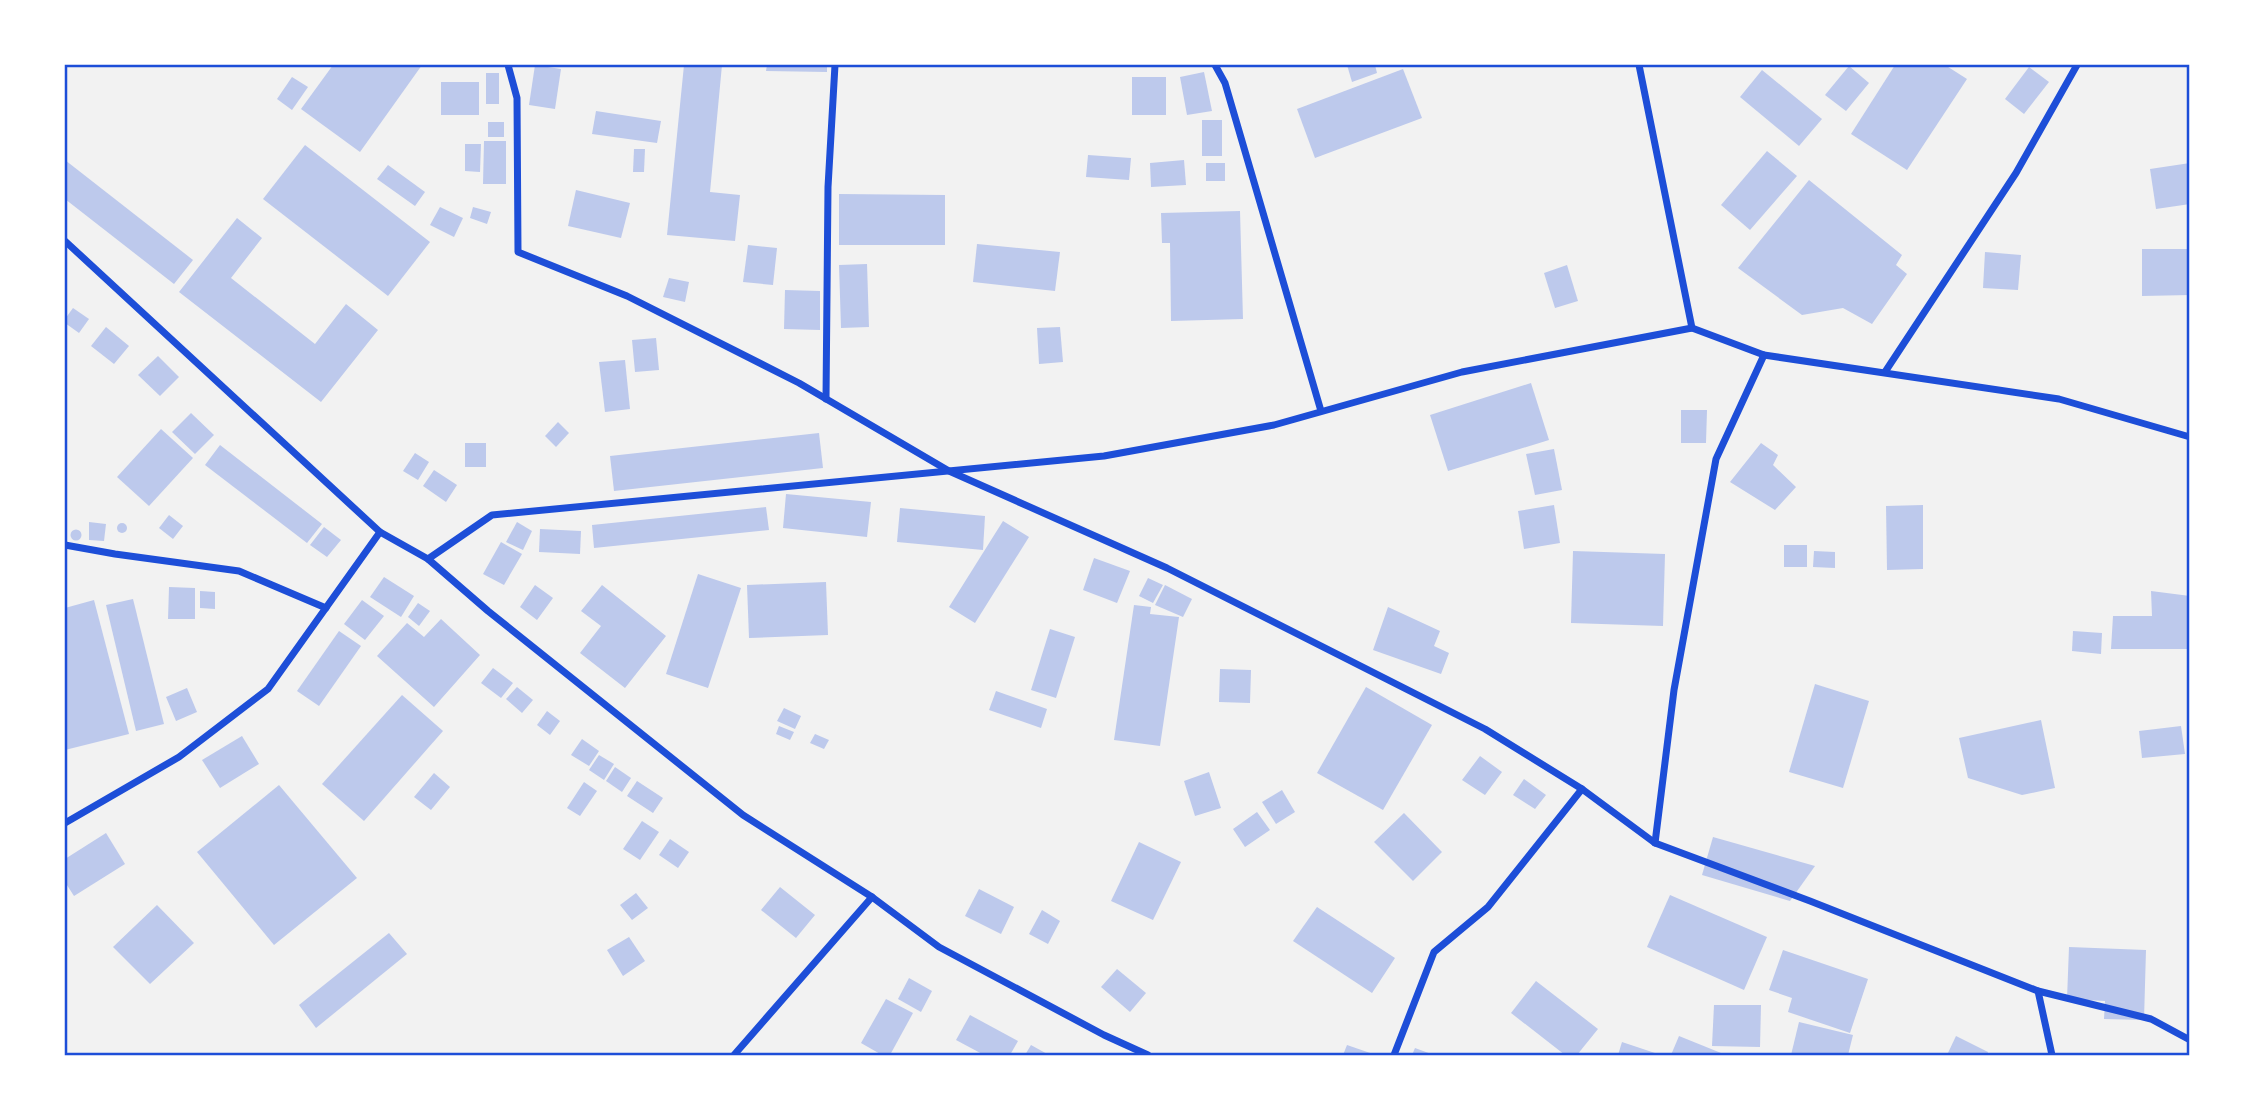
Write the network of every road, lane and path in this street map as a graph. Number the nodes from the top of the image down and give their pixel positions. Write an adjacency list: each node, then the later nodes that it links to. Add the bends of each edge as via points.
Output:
1 (508, 65): 10 (street, via 517,98 518,253 627,296)
2 (835, 65): 10 (street)
3 (1215, 65): 11 (street, via 1225,83)
4 (1639, 65): 7 (street)
5 (2077, 65): 9 (street, via 2016,173)
6 (65, 241): 14 (street)
7 (1692, 328): 8 (street); 11 (street, via 1462,372)
8 (1764, 355): 9 (street); 20 (street, via 1716,459 1674,690)
9 (1885, 372): 12 (street, via 2059,399)
10 (825, 399): 13 (street)
11 (1321, 411): 13 (street, via 1274,425 1104,456)
12 (2190, 437)
13 (949, 471): 16 (street, via 492,515); 18 (street, via 1179,575 1485,729)
14 (380, 532): 16 (street); 17 (street)
15 (65, 545): 17 (street, via 239,571)
16 (428, 559): 21 (street, via 743,815)
17 (326, 608): 19 (street, via 268,689 179,757)
18 (1582, 789): 20 (street); 26 (street, via 1488,907 1433,952)
19 (65, 823)
20 (1655, 843): 22 (street)
21 (872, 897): 24 (street); 25 (street, via 939,947)
22 (2038, 991): 23 (street, via 2151,1019); 27 (street)
23 (2190, 1040)
24 (734, 1055)
25 (1148, 1055)
26 (1394, 1055)
27 (2052, 1055)

